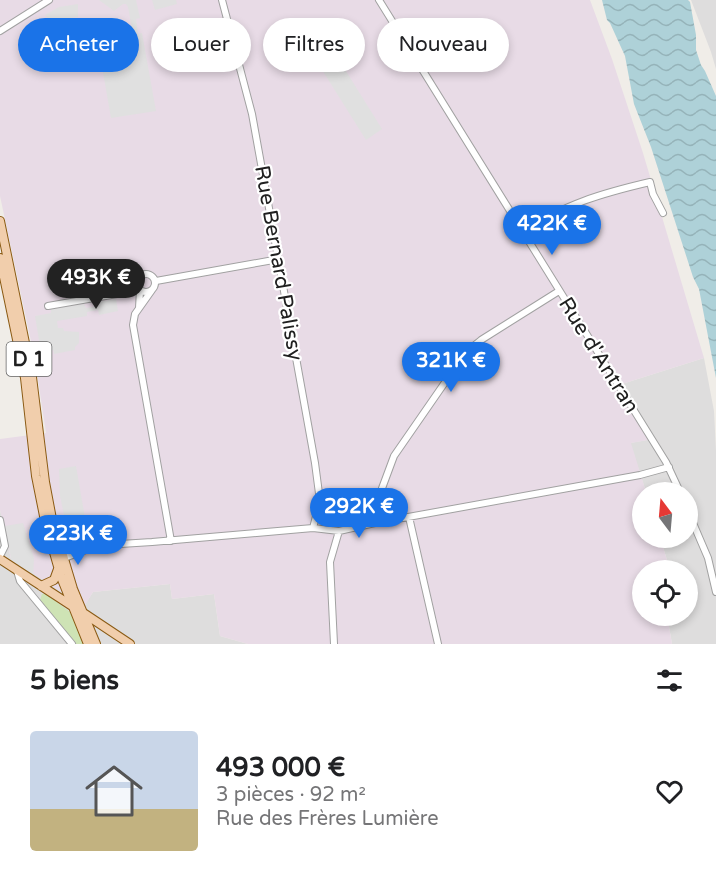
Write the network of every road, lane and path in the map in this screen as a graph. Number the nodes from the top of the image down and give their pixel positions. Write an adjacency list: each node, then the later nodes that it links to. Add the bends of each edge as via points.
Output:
1 (49, 0): 4 (street)
2 (222, 0): 9 (street, Rue Bernard Palissy, via 248,97)
3 (379, 0): 7 (street, Rue d'Antran)
4 (0, 31)
5 (663, 213): 7 (street, via 650,182 567,208)
6 (0, 221): 26 (main road, D 1, via 30,363)
7 (524, 233): 13 (street, Rue d'Antran)
8 (0, 258): 26 (main road, D 1, via 25,378 38,489)
9 (279, 259): 10 (street); 21 (street, Rue Bernard Palissy, via 319,488)
10 (156, 281): 11 (street, via 150,274 140,275); 12 (street)
11 (140, 290): 12 (street); 14 (street); 15 (street)
12 (152, 290): 15 (street)
13 (559, 291): 16 (street, Rue d'Antran); 20 (street, via 466,352 394,456 378,499)
14 (48, 306)
15 (139, 309): 24 (street, via 133,325)
16 (669, 468): 17 (street, Rue d'Antran); 18 (street)
17 (675, 482)
18 (409, 517): 20 (street); 41 (street)
19 (0, 520): 27 (street, via 5,546)
20 (375, 523): 22 (street)
21 (313, 528): 22 (street); 24 (street)
22 (339, 531): 40 (street, via 330,562)
23 (698, 535): 31 (street)
24 (171, 541): 25 (street)
25 (98, 547): 26 (street); 26 (street)
26 (58, 554): 28 (main road, D 1); 34 (main road, D 1)
27 (0, 558): 29 (main road)
28 (58, 567): 30 (main road, via 54,580); 33 (main road, D 1)
29 (17, 571): 30 (main road); 32 (street)
30 (42, 587): 32 (street); 33 (main road)
31 (716, 592)
32 (35, 600): 36 (street)
33 (71, 605): 34 (main road); 37 (main road, D 1)
34 (82, 612): 35 (main road); 38 (main road, D 1)
35 (111, 631): 38 (main road); 39 (main road)
36 (72, 644)
37 (88, 644)
38 (96, 644)
39 (130, 644)
40 (334, 644)
41 (438, 644)

